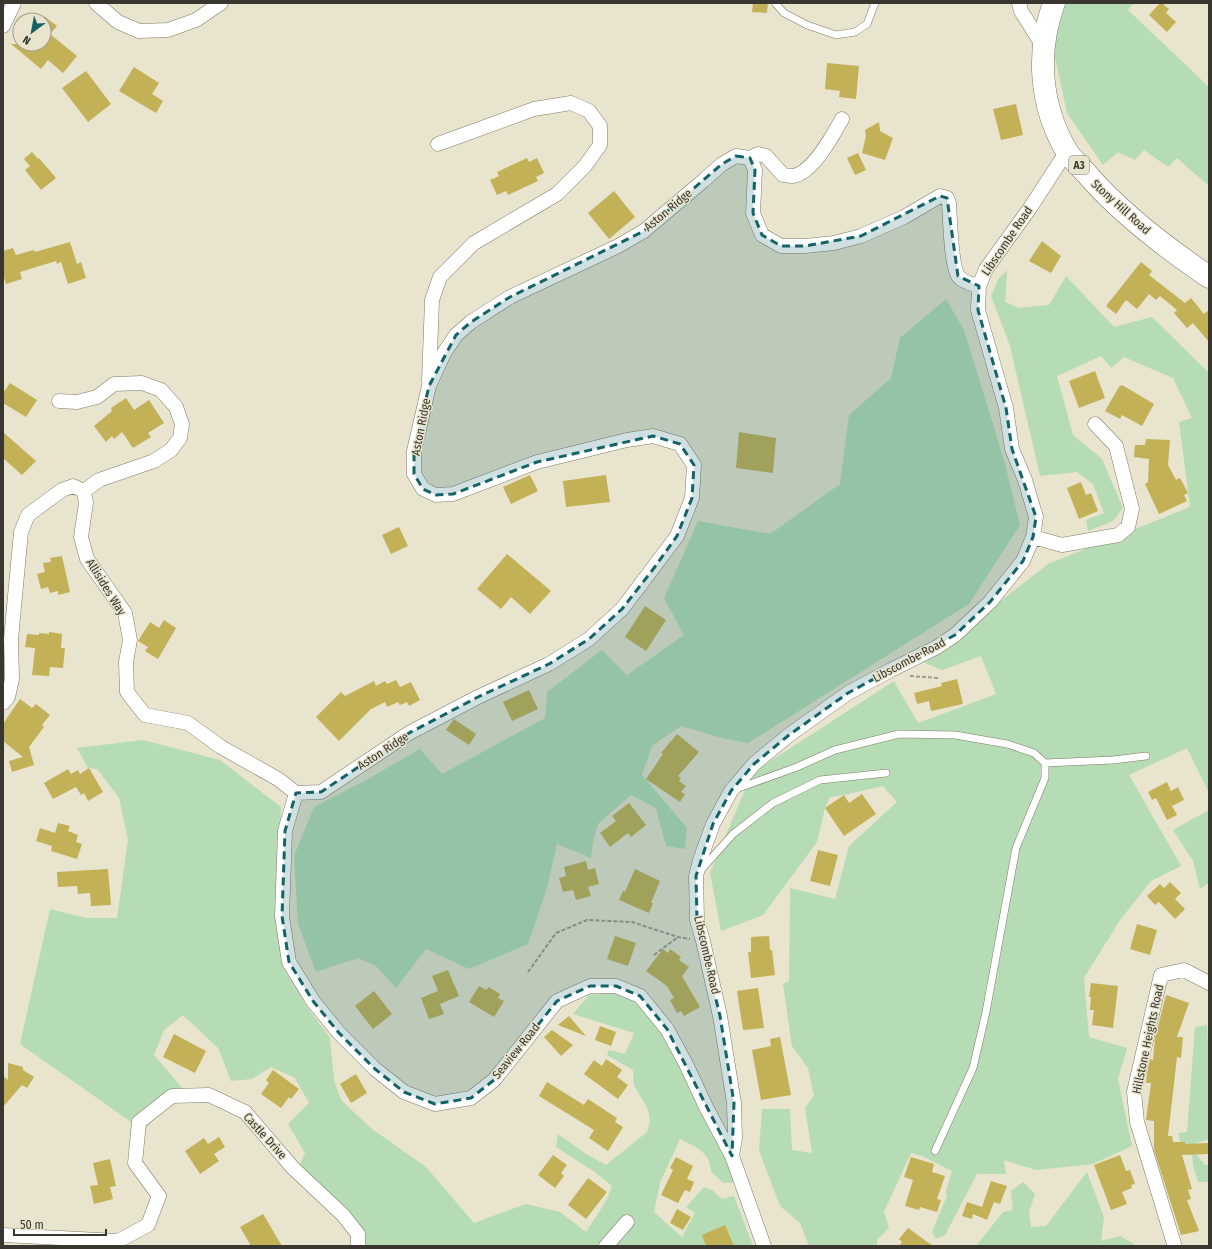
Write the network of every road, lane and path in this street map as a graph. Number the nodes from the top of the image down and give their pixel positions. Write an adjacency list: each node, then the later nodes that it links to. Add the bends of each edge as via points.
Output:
1 (14, 3): 8 (street)
2 (96, 3): 3 (street, via 118,22 139,31 168,30 196,20)
3 (221, 3)
4 (875, 3): 7 (lane, via 867,24 855,32 836,35 807,25 784,13)
5 (1019, 3): 9 (street, via 1021,11)
6 (1054, 3): 9 (main road, Stony Hill Road / A3)
7 (776, 4)
8 (3, 26)
9 (1043, 46): 12 (main road, Stony Hill Road / A3, via 1045,95 1053,124)
10 (842, 119): 13 (street, Aston Ridge, via 816,160 793,176 783,175 766,156 758,154)
11 (438, 144): 16 (street, via 534,109 571,103 589,111 600,126 600,145 585,166 557,194 474,243 440,277 432,300)
12 (1067, 151): 14 (main road, Stony Hill Road / A3, via 1098,187 1136,222); 15 (street, Libscombe Road, via 986,269)
13 (750, 158): 15 (street, via 756,170 753,213 762,235 781,246 834,243 861,236 904,217 940,196 947,198 949,203 952,250 958,276); 16 (street, Aston Ridge, via 736,156 722,164 644,231 510,297 471,322 456,335 444,353)
14 (1209, 276)
15 (979, 286): 20 (street, Libscombe Road, via 978,310 1006,408 1012,449 1036,517)
16 (429, 386): 28 (street, Aston Ridge, via 414,451 414,474 423,489 436,495 453,494 537,462 653,436 680,444 694,464 692,498 677,536 654,568 622,610 589,639 549,664 409,733 322,792)
17 (59, 401): 19 (street, via 77,402 97,397 114,384 142,383 161,390 176,407 182,424 180,438 171,450 154,461 100,480)
18 (1095, 424): 20 (street, via 1116,446 1132,509 1128,527 1118,534 1062,545)
19 (84, 491): 23 (street, via 73,486 62,490 28,515 21,532 11,639 12,679 8,697); 28 (street, Allisides Way, via 86,503 81,537 87,559 124,613 130,640 126,662 127,692 145,715 188,723)
20 (1033, 537): 21 (street, Libscombe Road, via 1023,561 990,602 955,635)
21 (885, 673): 22 (path); 27 (street, Libscombe Road, via 848,693 789,735 754,764)
22 (938, 678)
23 (3, 703)
24 (1146, 756): 25 (lane, via 1113,760)
25 (1045, 762): 27 (lane, via 1034,753 1007,744 955,735 899,734 835,750 797,767); 35 (lane, via 1045,778 1016,848 988,1005 973,1068)
26 (886, 773): 29 (lane, via 820,780 773,802 733,834)
27 (730, 791): 29 (street, Libscombe Road, via 713,824)
28 (296, 793): 36 (street, Seaview Road, via 285,831 282,916 289,962 313,1002 375,1069 404,1092 435,1104 471,1098 494,1080 557,1001 590,986 616,986 640,996 667,1028)
29 (696, 876): 31 (street, Libscombe Road, via 696,920)
30 (678, 937): 31 (path); 32 (path); 33 (path, via 632,922 587,920 556,933)
31 (703, 941): 36 (street, Libscombe Road, via 720,1016 734,1102 735,1138)
32 (654, 955)
33 (528, 972)
34 (1209, 983): 39 (street, Hillstone Heights Road, via 1184,970 1161,975 1134,1092 1137,1122)
35 (935, 1151)
36 (732, 1156): 42 (street, Seaview Road)
37 (628, 1222): 41 (street)
38 (3, 1235): 40 (street, Castle Drive, via 118,1242 148,1225 159,1196 135,1163 139,1122 172,1096 209,1095 245,1112 293,1168 344,1215 358,1234)
39 (1174, 1244)
40 (358, 1246)
41 (606, 1246)
42 (764, 1246)

